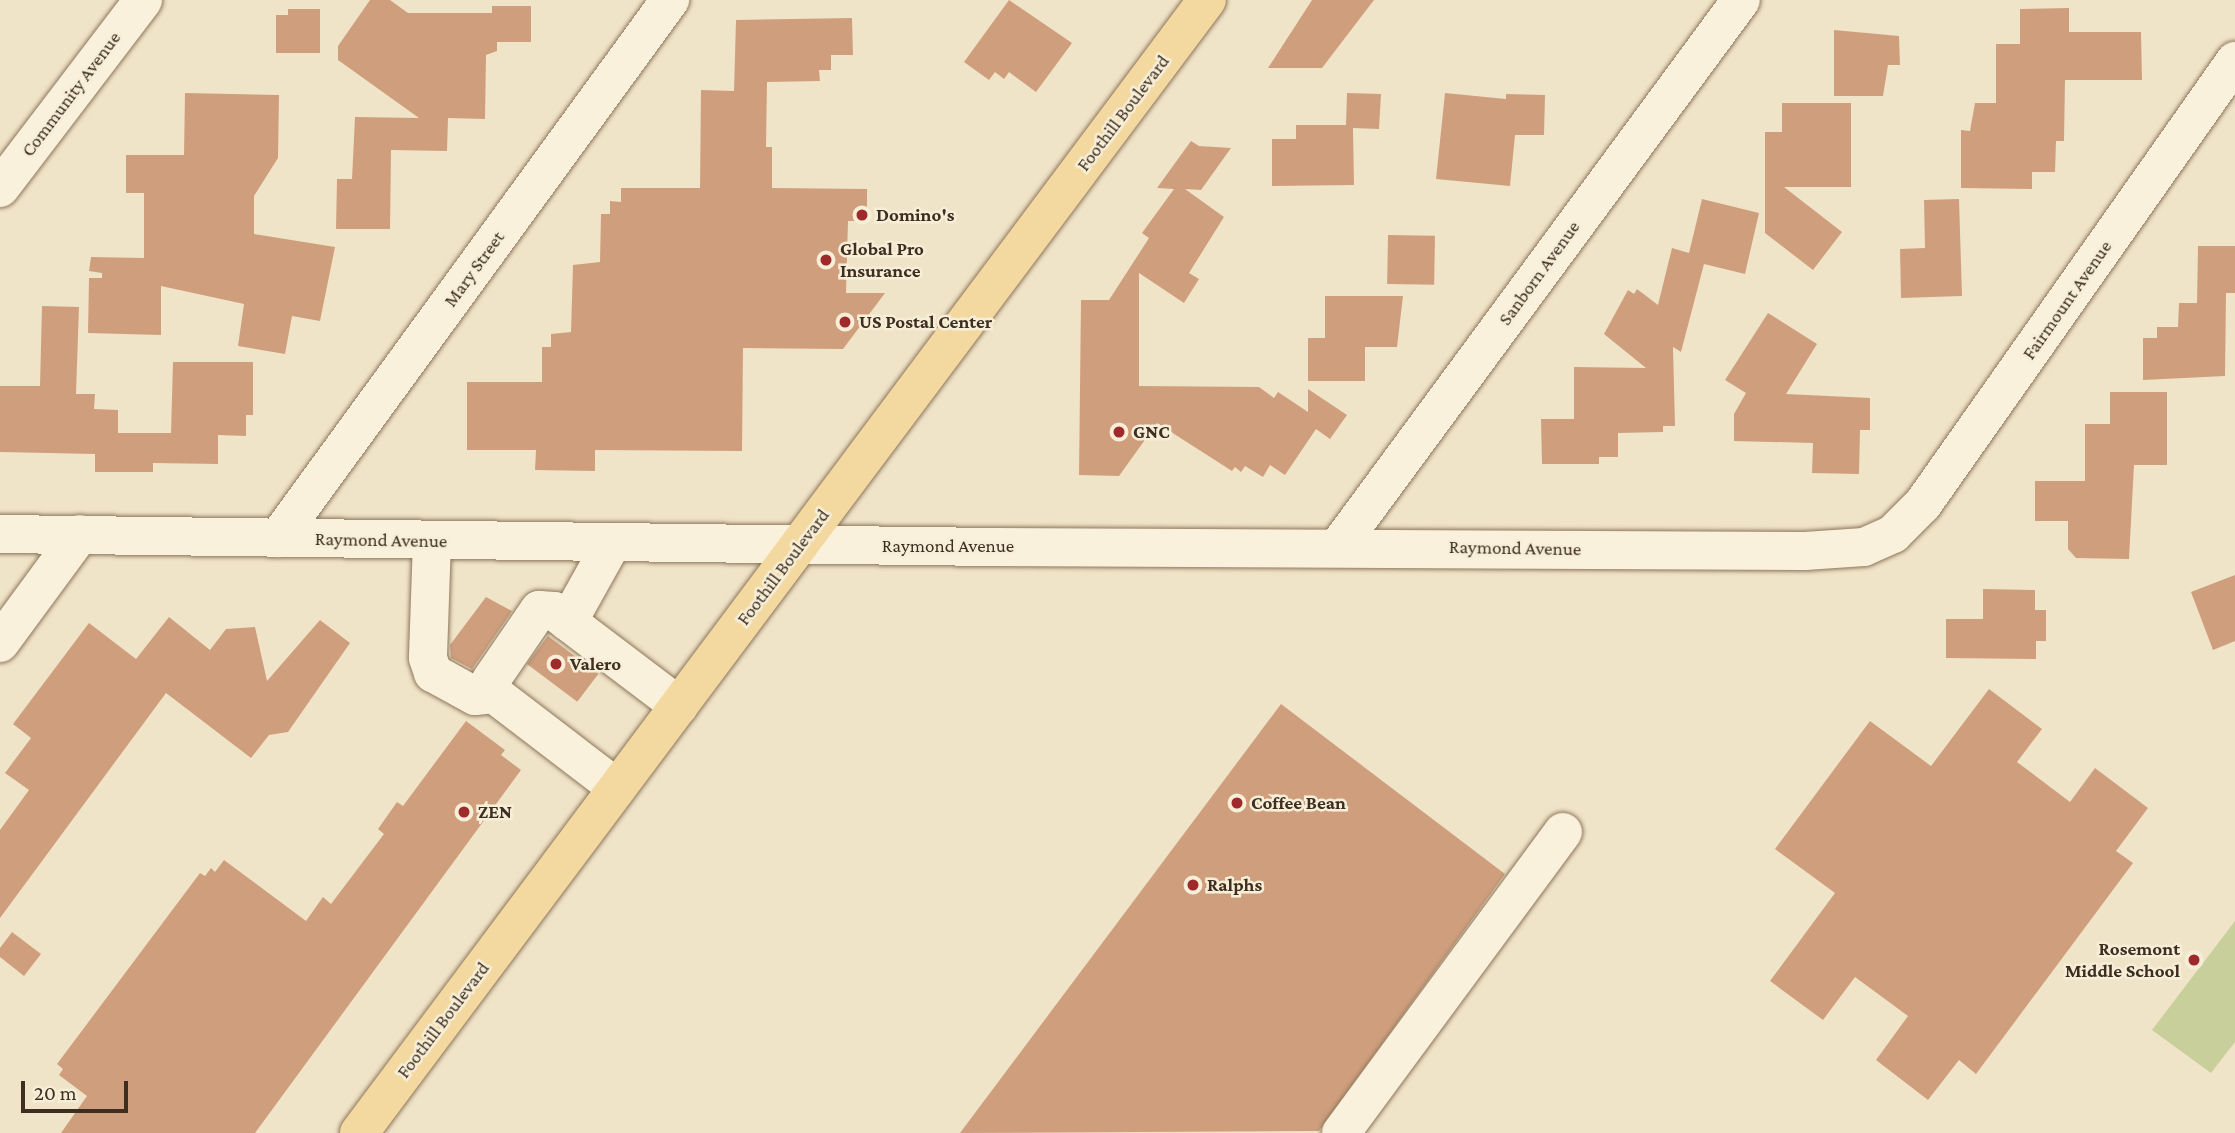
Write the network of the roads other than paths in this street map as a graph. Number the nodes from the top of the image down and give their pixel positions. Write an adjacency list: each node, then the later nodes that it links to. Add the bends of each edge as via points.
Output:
1 (143, 0): 6 (street, Community Avenue)
2 (670, 0): 10 (street, Mary Street)
3 (1207, 0): 13 (main road, Foothill Boulevard)
4 (1741, 0): 14 (street, Sanborn Avenue)
5 (2235, 61): 9 (street, Fairmount Avenue, via 1923,504)
6 (0, 188)
7 (0, 534): 8 (street, Raymond Avenue)
8 (80, 534): 10 (street, Raymond Avenue); 16 (street)
9 (1893, 534): 14 (street, Raymond Avenue, via 1864,547 1805,551)
10 (278, 538): 11 (street, Raymond Avenue)
11 (432, 541): 12 (street, Raymond Avenue); 17 (street, via 428,658 433,673 475,696)
12 (612, 543): 13 (street, Raymond Avenue); 15 (street)
13 (799, 545): 14 (street, Raymond Avenue); 18 (main road, Foothill Boulevard)
14 (1338, 547)
15 (568, 622): 17 (street, via 554,611 540,610 491,680); 18 (street)
16 (0, 643)
17 (494, 694): 19 (street)
18 (679, 706): 19 (main road, Foothill Boulevard)
19 (617, 788): 21 (main road, Foothill Boulevard)
20 (1563, 832): 22 (street)
21 (359, 1133)
22 (1341, 1133)

